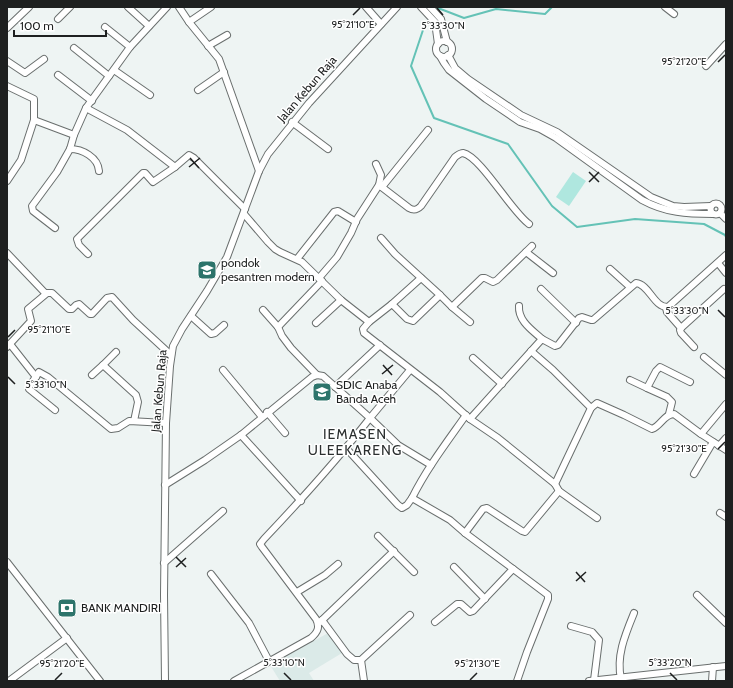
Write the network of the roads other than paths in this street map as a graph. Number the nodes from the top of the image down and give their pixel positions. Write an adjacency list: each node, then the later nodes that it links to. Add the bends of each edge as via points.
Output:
1 (29, 7): 18 (street)
2 (70, 7): 13 (street)
3 (128, 7): 16 (street)
4 (167, 7): 16 (street)
5 (179, 7): 14 (street)
6 (211, 7): 14 (street)
7 (366, 7): 15 (street)
8 (397, 7): 15 (street, Jalan Kebun Raja)
9 (665, 7): 11 (street)
10 (425, 8): 12 (street)
11 (674, 14)
12 (436, 17): 20 (street, via 443,25); 21 (street)
13 (58, 19)
14 (189, 22): 23 (street)
15 (381, 24): 41 (street, Jalan Kebun Raja)
16 (149, 26): 24 (street)
17 (105, 27): 24 (street)
18 (7, 28)
19 (227, 35): 23 (street)
20 (447, 42): 21 (street, via 442,41); 26 (street, via 451,49)
21 (438, 44): 27 (street, via 436,50)
22 (726, 44): 30 (street)
23 (208, 46): 32 (street)
24 (130, 47): 31 (street)
25 (74, 48): 34 (street)
26 (448, 55): 27 (street); 44 (street, via 455,68 468,79 520,115 549,127)
27 (440, 56): 44 (street, via 449,70 486,99 520,122)
28 (44, 59): 29 (street, via 25,73)
29 (7, 61)
30 (706, 66)
31 (114, 70): 34 (street); 37 (street)
32 (224, 72): 36 (street); 50 (street)
33 (58, 76): 38 (street)
34 (109, 76): 38 (street)
35 (7, 86): 40 (street, via 34,98)
36 (198, 90)
37 (150, 95)
38 (92, 101): 39 (street)
39 (86, 108): 43 (street); 48 (street, via 132,133)
40 (34, 120): 43 (street); 51 (street, via 21,160)
41 (292, 122): 46 (street); 50 (street, Jalan Kebun Raja, via 272,148)
42 (428, 130): 52 (street)
43 (74, 135): 45 (street)
44 (571, 145): 53 (street)
45 (70, 148): 49 (street, via 91,156); 62 (street, via 57,172 32,206 33,211)
46 (328, 149)
47 (376, 164): 52 (street, via 381,175)
48 (176, 168): 57 (street, via 191,155); 67 (street, via 153,182 143,173 79,238 77,243)
49 (99, 171)
50 (259, 171): 57 (street, Jalan Kebun Raja)
51 (7, 181)
52 (380, 186): 60 (street); 61 (street, via 408,208 417,209 455,157 463,153 479,165 516,212)
53 (629, 188): 56 (street, via 673,206); 58 (street, via 654,206 689,214)
54 (726, 201): 55 (street)
55 (719, 205): 56 (street); 58 (street, via 721,210)
56 (711, 206): 58 (street, via 710,209)
57 (245, 212): 69 (street, via 268,242 287,256); 87 (street, Jalan Kebun Raja, via 227,258)
58 (716, 213): 59 (street)
59 (726, 219)
60 (356, 222): 69 (street, via 338,211 334,212); 75 (street, via 337,257)
61 (529, 224)
62 (55, 228)
63 (382, 238): 74 (street)
64 (532, 246): 65 (street)
65 (526, 252): 72 (street); 84 (street, via 497,280 493,282 482,278)
66 (7, 253): 79 (street)
67 (88, 254)
68 (726, 255): 70 (street)
69 (297, 259): 75 (street)
70 (718, 263): 73 (street); 85 (street)
71 (610, 269): 76 (street)
72 (553, 273)
73 (726, 273)
74 (421, 278): 80 (street); 82 (street)
75 (320, 280): 81 (street); 93 (street)
76 (630, 287): 85 (street, via 639,283); 90 (street, via 593,320 581,317)
77 (541, 289): 90 (street)
78 (724, 289): 94 (street)
79 (45, 293): 97 (street, via 28,309 31,321); 101 (street, via 52,294 69,309 79,304 90,314 107,298 112,297)
80 (440, 296): 82 (street, via 413,321 407,319); 84 (street)
81 (341, 300): 88 (street); 91 (street)
82 (392, 304): 88 (street)
83 (519, 306): 95 (street, via 523,321)
84 (452, 307): 89 (street)
85 (666, 308): 94 (street)
86 (263, 310): 93 (street)
87 (191, 316): 92 (street, via 211,334); 101 (street, Jalan Kebun Raja, via 178,336)
88 (369, 322): 96 (street, via 363,332)
89 (470, 322)
90 (576, 323): 95 (street, via 557,346)
91 (316, 324)
92 (224, 325)
93 (278, 327): 108 (street, via 286,342)
94 (681, 328): 98 (street, via 681,333)
95 (542, 339): 99 (street)
96 (380, 345): 106 (street); 114 (street)
97 (8, 346): 110 (street)
98 (694, 347)
99 (531, 351): 113 (street); 117 (street)
100 (116, 352): 104 (street)
101 (171, 355): 125 (street, Jalan Kebun Raja)
102 (704, 357): 109 (street)
103 (472, 358): 113 (street)
104 (103, 364): 107 (street); 124 (street, via 136,395 138,402)
105 (223, 370): 121 (street)
106 (410, 370): 122 (street); 123 (street)
107 (92, 375)
108 (317, 375): 114 (street, via 323,376); 119 (street)
109 (726, 375)
110 (36, 377): 118 (street, via 29,387 30,391); 124 (street, via 39,372 48,377 111,429)
111 (630, 380): 115 (street)
112 (690, 382): 115 (street, via 660,367)
113 (502, 384): 122 (street)
114 (336, 387): 123 (street)
115 (647, 388): 120 (street, via 672,402)
116 (726, 404): 127 (street)
117 (591, 408): 120 (street, via 598,403 652,429); 136 (street)
118 (55, 410)
119 (267, 412): 121 (street); 126 (street)
120 (669, 414): 127 (street, via 676,415)
121 (262, 417): 128 (street)
122 (468, 417): 134 (street); 136 (street)
123 (370, 418): 132 (street); 134 (street, via 398,445)
124 (134, 421): 125 (street)
125 (166, 423): 137 (street, Jalan Kebun Raja)
126 (285, 433)
127 (701, 434): 130 (street)
128 (241, 435): 137 (street); 140 (street)
129 (726, 438): 131 (street)
130 (713, 442): 131 (street); 135 (street)
131 (719, 446): 133 (street)
132 (346, 448): 139 (street, via 398,505 405,507); 140 (street)
133 (726, 450)
134 (430, 465): 139 (street)
135 (694, 474)
136 (555, 484): 138 (street)
137 (165, 485): 149 (street, Jalan Kebun Raja)
138 (559, 491): 144 (street); 145 (street, via 524,532 486,508)
139 (412, 498): 145 (street, via 442,515)
140 (301, 501): 156 (street, via 260,544)
141 (223, 511): 149 (street)
142 (720, 513): 143 (street)
143 (726, 517)
144 (597, 518)
145 (464, 533): 152 (street)
146 (378, 536): 147 (street)
147 (394, 551): 154 (street); 161 (street)
148 (7, 562): 153 (street)
149 (164, 563): 173 (street, Jalan Kebun Raja)
150 (338, 564): 156 (street)
151 (454, 567): 158 (street)
152 (513, 569): 158 (street); 176 (street, via 549,597)
153 (9, 570): 165 (street)
154 (414, 572)
155 (211, 574): 167 (street, via 249,623)
156 (297, 592): 161 (street)
157 (697, 595): 163 (street)
158 (485, 599): 162 (street, via 472,612 457,604)
159 (634, 613): 170 (street, via 622,646 619,668)
160 (410, 615): 166 (street)
161 (320, 622): 166 (street, via 347,654 354,660); 167 (street, via 311,638)
162 (435, 622)
163 (726, 623)
164 (571, 626): 177 (street, via 592,632 599,640)
165 (67, 638): 171 (street); 172 (street)
166 (361, 660): 175 (street)
167 (269, 661): 174 (street)
168 (726, 666): 169 (street)
169 (713, 668): 170 (street); 178 (street)
170 (621, 679): 177 (street)
171 (9, 681)
172 (100, 681)
173 (165, 681)
174 (234, 681)
175 (364, 681)
176 (517, 681)
177 (592, 681)
178 (712, 681)

